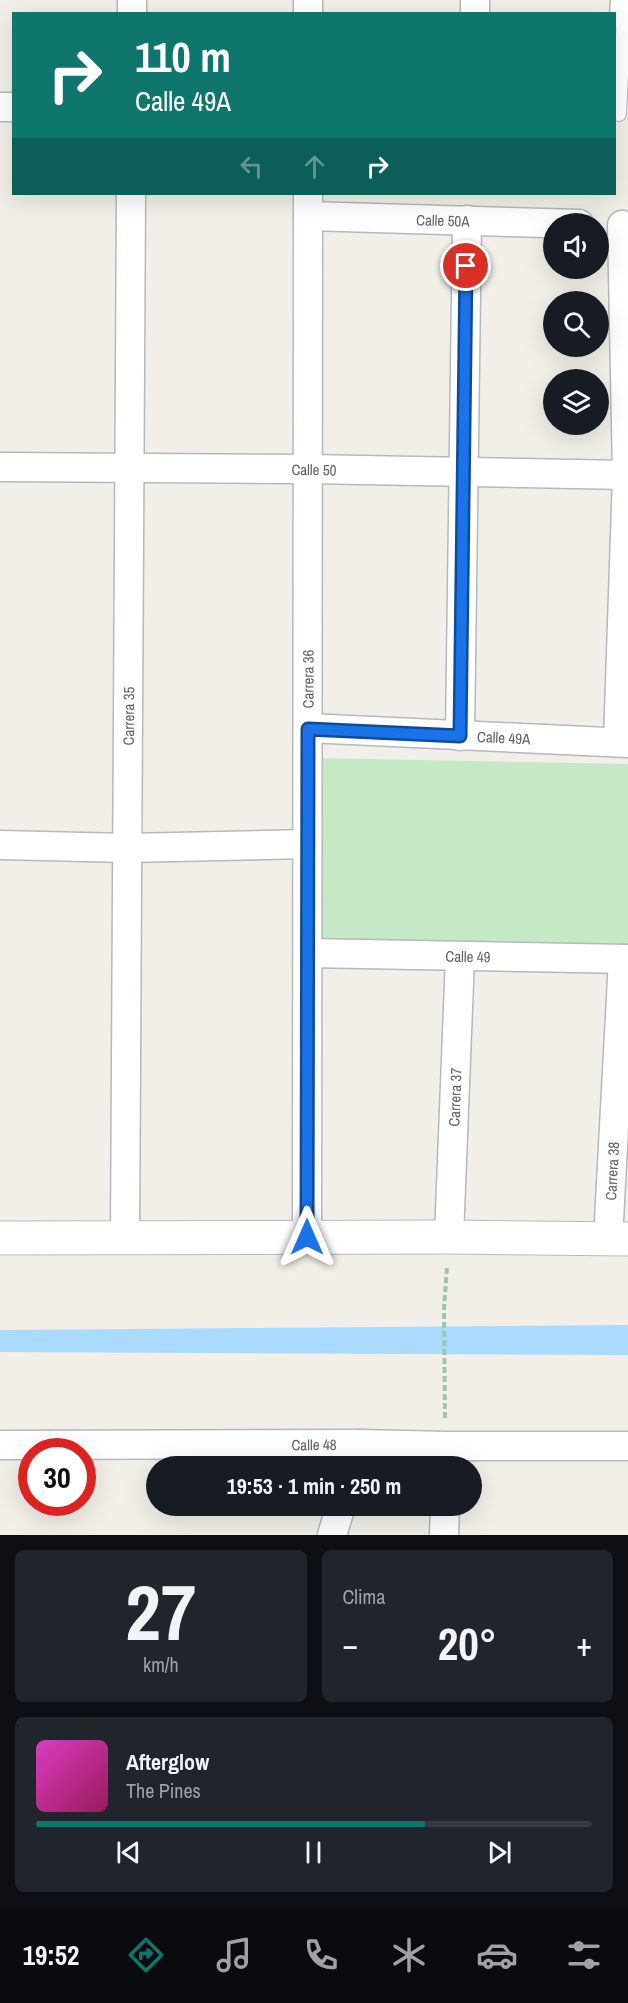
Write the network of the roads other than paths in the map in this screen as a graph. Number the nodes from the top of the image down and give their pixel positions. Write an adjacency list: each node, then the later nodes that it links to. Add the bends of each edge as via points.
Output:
1 (623, 12): 2 (lane)
2 (619, 114)
3 (131, 195): 9 (street, Carrera 35)
4 (308, 205): 5 (street, Calle 50A); 10 (street, Carrera 36)
5 (467, 220): 6 (street, Calle 50A); 11 (street)
6 (543, 223)
7 (616, 225): 12 (street)
8 (0, 467): 9 (street, Calle 50)
9 (129, 468): 10 (street, Calle 50); 18 (street, Carrera 35)
10 (308, 468): 11 (street, Calle 50); 13 (street, Carrera 36)
11 (463, 472): 12 (street, Calle 50); 14 (street)
12 (628, 475): 15 (street)
13 (308, 729): 14 (street, Calle 49A); 16 (street, Carrera 36)
14 (460, 736): 15 (street, Calle 49A)
15 (623, 742)
16 (308, 844): 18 (street); 19 (street, Carrera 36)
17 (0, 845): 18 (street)
18 (127, 848): 25 (street, Carrera 35)
19 (308, 953): 20 (street, Calle 49); 22 (street, Carrera 36)
20 (460, 957): 21 (street, Calle 49); 23 (street, Carrera 37)
21 (626, 959): 26 (street, Carrera 38)
22 (307, 1237): 23 (street); 25 (street)
23 (449, 1237): 26 (street)
24 (0, 1238): 25 (street)
25 (125, 1238)
26 (618, 1239)
27 (0, 1445): 29 (street, Calle 48)
28 (628, 1446): 30 (street, Calle 48)
29 (355, 1455): 30 (street, Calle 48)
30 (448, 1456)
31 (338, 1516): 33 (street)
32 (445, 1516): 34 (street)
33 (332, 1535)
34 (444, 1535)

